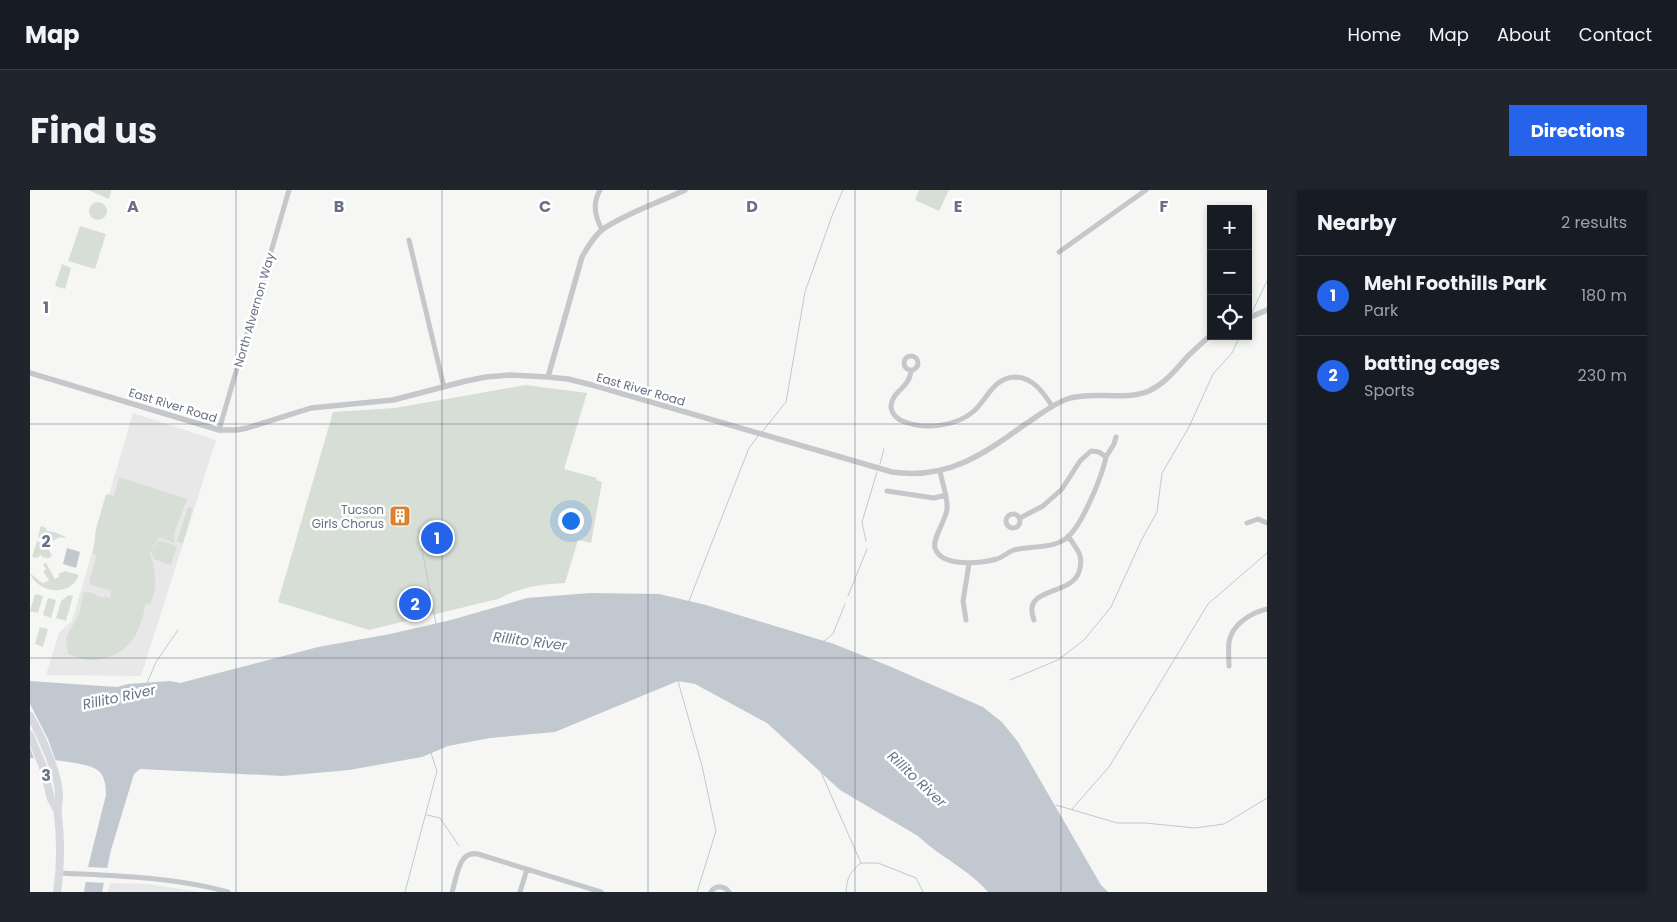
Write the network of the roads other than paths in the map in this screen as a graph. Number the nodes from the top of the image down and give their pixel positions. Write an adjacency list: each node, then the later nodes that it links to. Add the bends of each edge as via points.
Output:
1 (289, 190): 16 (street, North Alvernon Way)
2 (600, 190): 5 (street, via 594,208)
3 (684, 190): 5 (street)
4 (1146, 190): 7 (street)
5 (602, 230): 13 (street, via 582,257)
6 (409, 240): 14 (street)
7 (1059, 252)
8 (1267, 310): 9 (street)
9 (1252, 316)
10 (1207, 339): 15 (street, East River Road, via 1167,379 1147,391 1081,395)
11 (911, 370): 15 (street, via 909,381 893,399 891,407 900,420 916,426 953,422 973,412 997,383 1013,377 1036,385)
12 (30, 373): 16 (street, East River Road)
13 (548, 377): 14 (street, East River Road, via 510,375); 19 (street, East River Road, via 596,386 892,472 917,474)
14 (444, 387): 16 (street, East River Road, via 393,400 311,408 247,428)
15 (1052, 406): 19 (street, East River Road, via 983,453)
16 (219, 430)
17 (1116, 437): 18 (street)
18 (1106, 457): 22 (street, via 1092,451 1080,461 1062,489 1043,506); 25 (street, via 1082,518)
19 (940, 471): 21 (street)
20 (887, 491): 21 (street, via 934,498)
21 (946, 495): 26 (street, via 946,518 935,548 948,561)
22 (1020, 518)
23 (1248, 522): 24 (street, via 1258,519)
24 (1267, 522)
25 (1068, 536): 26 (street, via 1054,544 1015,550 998,559); 29 (street, via 1080,554 1077,578 1068,586 1038,597 1031,612)
26 (969, 564): 28 (street, via 963,601)
27 (1267, 609): 30 (street, via 1251,615 1236,628 1230,640)
28 (966, 620)
29 (1034, 620)
30 (1229, 666)
31 (30, 716): 33 (main road, via 52,768 59,795)
32 (30, 735): 33 (main road, via 51,799)
33 (58, 810): 35 (main road)
34 (527, 869): 38 (street, via 478,854 467,854 462,859); 39 (street); 40 (street)
35 (60, 873): 36 (main road); 37 (street, via 171,882)
36 (58, 892)
37 (228, 892)
38 (452, 892)
39 (520, 892)
40 (602, 892)
41 (711, 892): 42 (street, via 719,887)
42 (729, 892)

